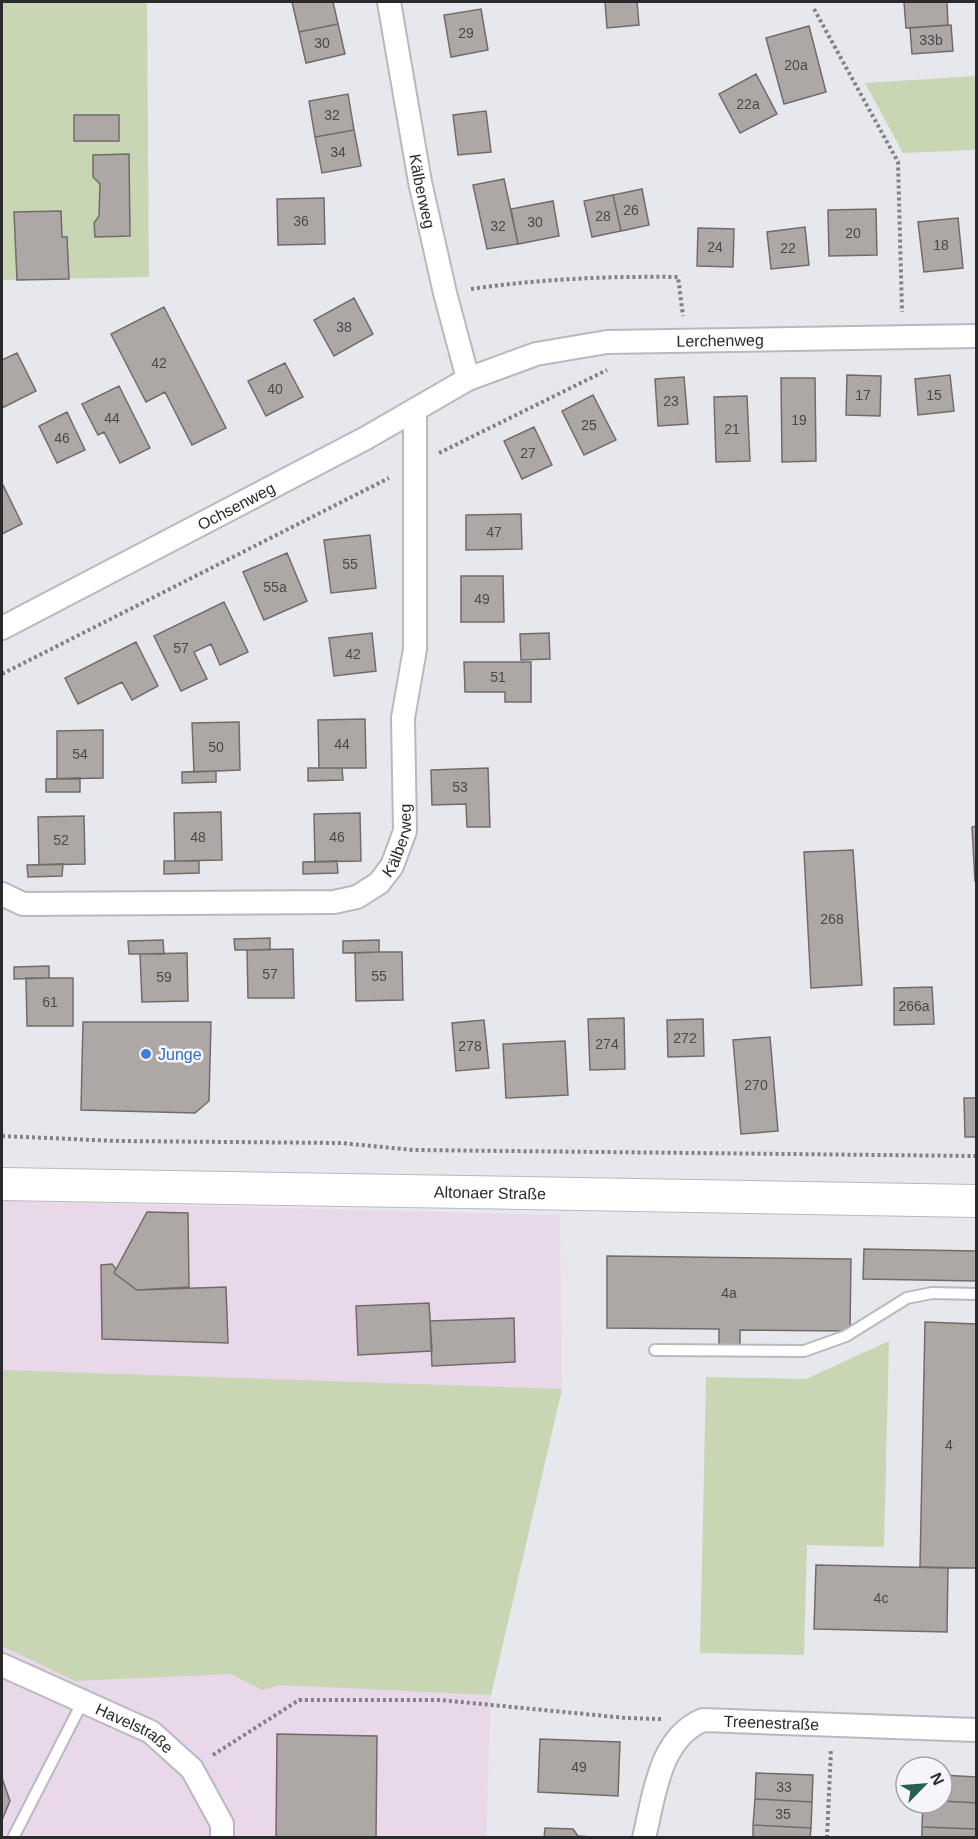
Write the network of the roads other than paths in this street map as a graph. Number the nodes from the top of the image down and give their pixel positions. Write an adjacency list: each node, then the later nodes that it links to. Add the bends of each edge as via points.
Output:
1 (389, 2): 3 (street, Kälberweg, via 420,182)
2 (976, 336): 3 (street, Lerchenweg, via 607,342 536,354)
3 (468, 379): 4 (street, Ochsenweg)
4 (415, 410): 5 (street, Ochsenweg); 6 (street, Kälberweg, via 415,649 403,718 405,831 392,866 379,883 357,897 334,902 23,904)
5 (2, 628)
6 (2, 894)
7 (2, 1184): 8 (main road, Altonaer Straße)
8 (976, 1201)
9 (976, 1294): 10 (lane, via 932,1293 907,1298 846,1336 804,1352)
10 (655, 1350)
11 (2, 1665): 12 (street, Havelstraße)
12 (83, 1701): 14 (lane); 15 (street, Havelstraße, via 151,1732 192,1769 222,1824)
13 (976, 1730): 16 (street, Treenestraße, via 703,1720 680,1735 669,1752)
14 (14, 1838)
15 (222, 1838)
16 (644, 1838)

